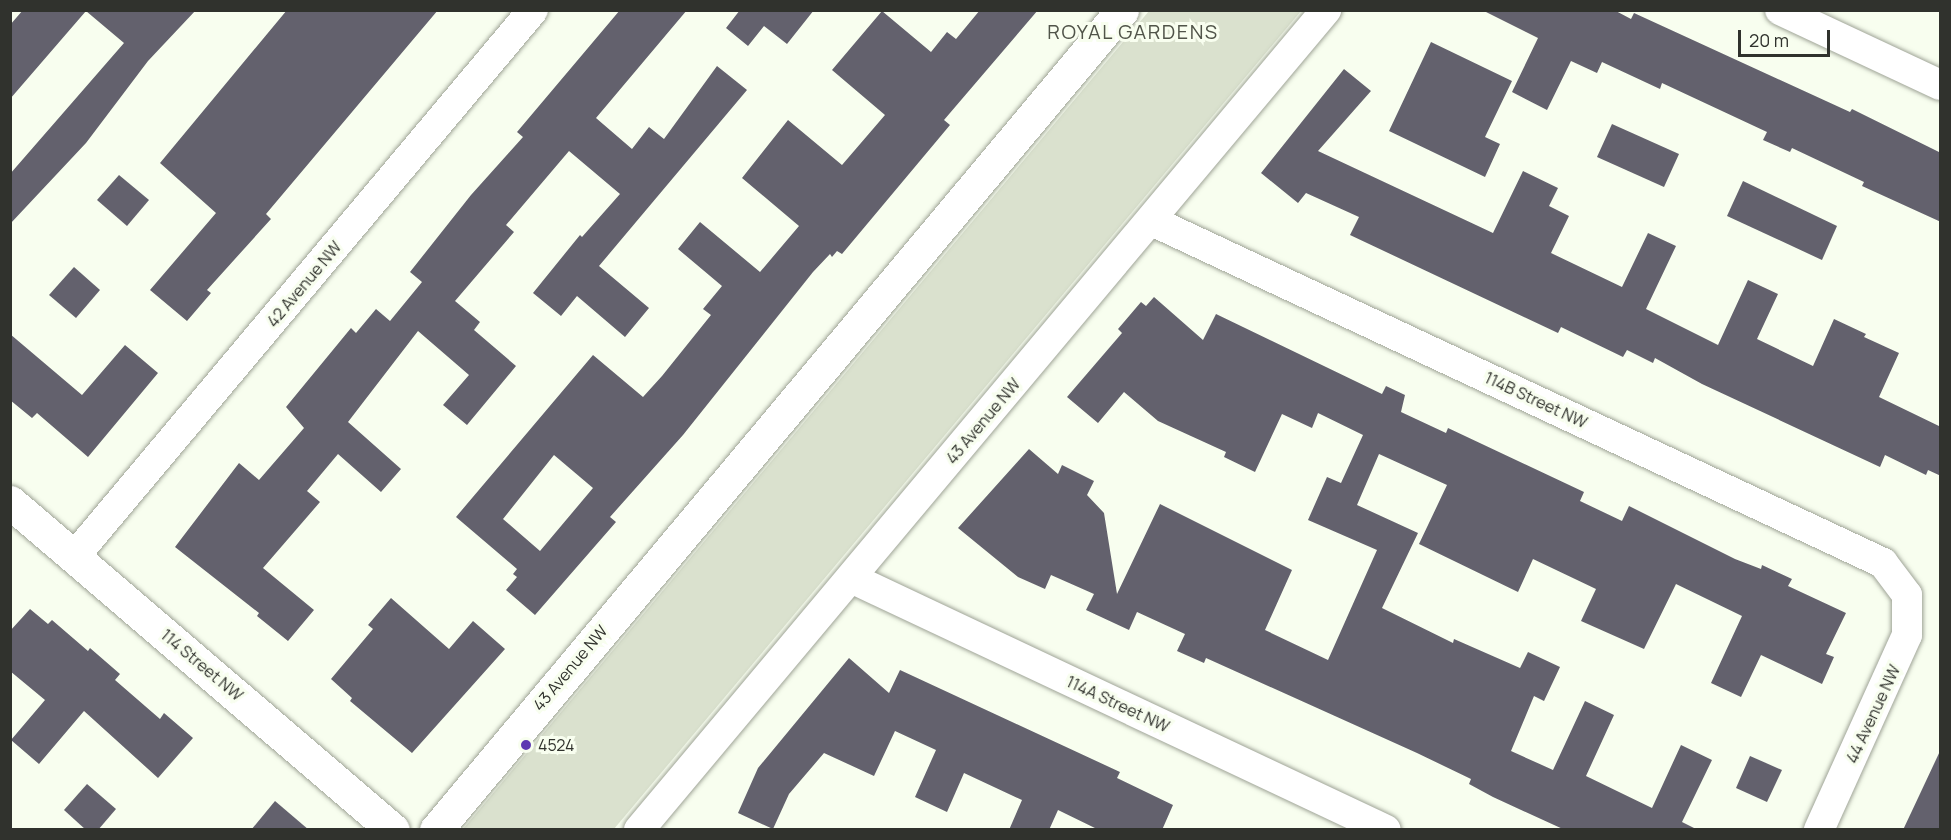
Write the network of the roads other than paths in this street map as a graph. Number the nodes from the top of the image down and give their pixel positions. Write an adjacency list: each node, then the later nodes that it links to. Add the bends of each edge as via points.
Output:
1 (533, 10): 8 (street, 42 Avenue NW)
2 (1122, 10): 12 (street, 43 Avenue NW)
3 (1326, 10): 6 (street, 43 Avenue NW)
4 (1780, 10): 5 (street)
5 (1941, 85)
6 (1152, 221): 9 (street, 43 Avenue NW); 10 (street, 114B Street NW, via 1869,555 1893,572)
7 (10, 502): 8 (street, 114 Street NW)
8 (74, 557): 11 (street, 114 Street NW)
9 (851, 578): 13 (street, 43 Avenue NW); 14 (street, 114A Street NW)
10 (1907, 595): 15 (street, 44 Avenue NW, via 1909,622 1904,647)
11 (393, 830)
12 (436, 830)
13 (639, 830)
14 (1386, 830)
15 (1820, 830)

